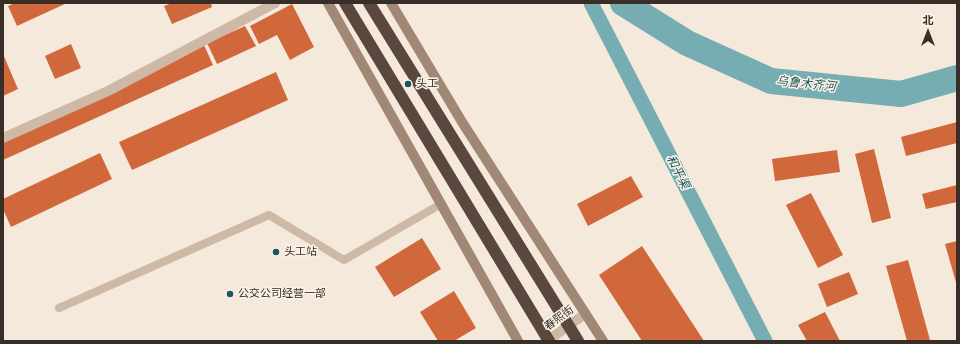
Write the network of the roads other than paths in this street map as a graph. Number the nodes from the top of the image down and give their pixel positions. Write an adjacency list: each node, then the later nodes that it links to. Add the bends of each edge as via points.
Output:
1 (275, 3): 6 (street, via 108,91)
2 (328, 3): 7 (main road)
3 (345, 3): 11 (highway, bridge)
4 (369, 3): 12 (highway, bridge)
5 (391, 3): 9 (main road, via 462,122)
6 (3, 138)
7 (441, 204): 8 (lane, via 344,260 270,215); 10 (main road)
8 (60, 308)
9 (585, 314): 11 (street, 春熙街); 13 (main road)
10 (518, 341)
11 (548, 341)
12 (578, 341)
13 (603, 341)

